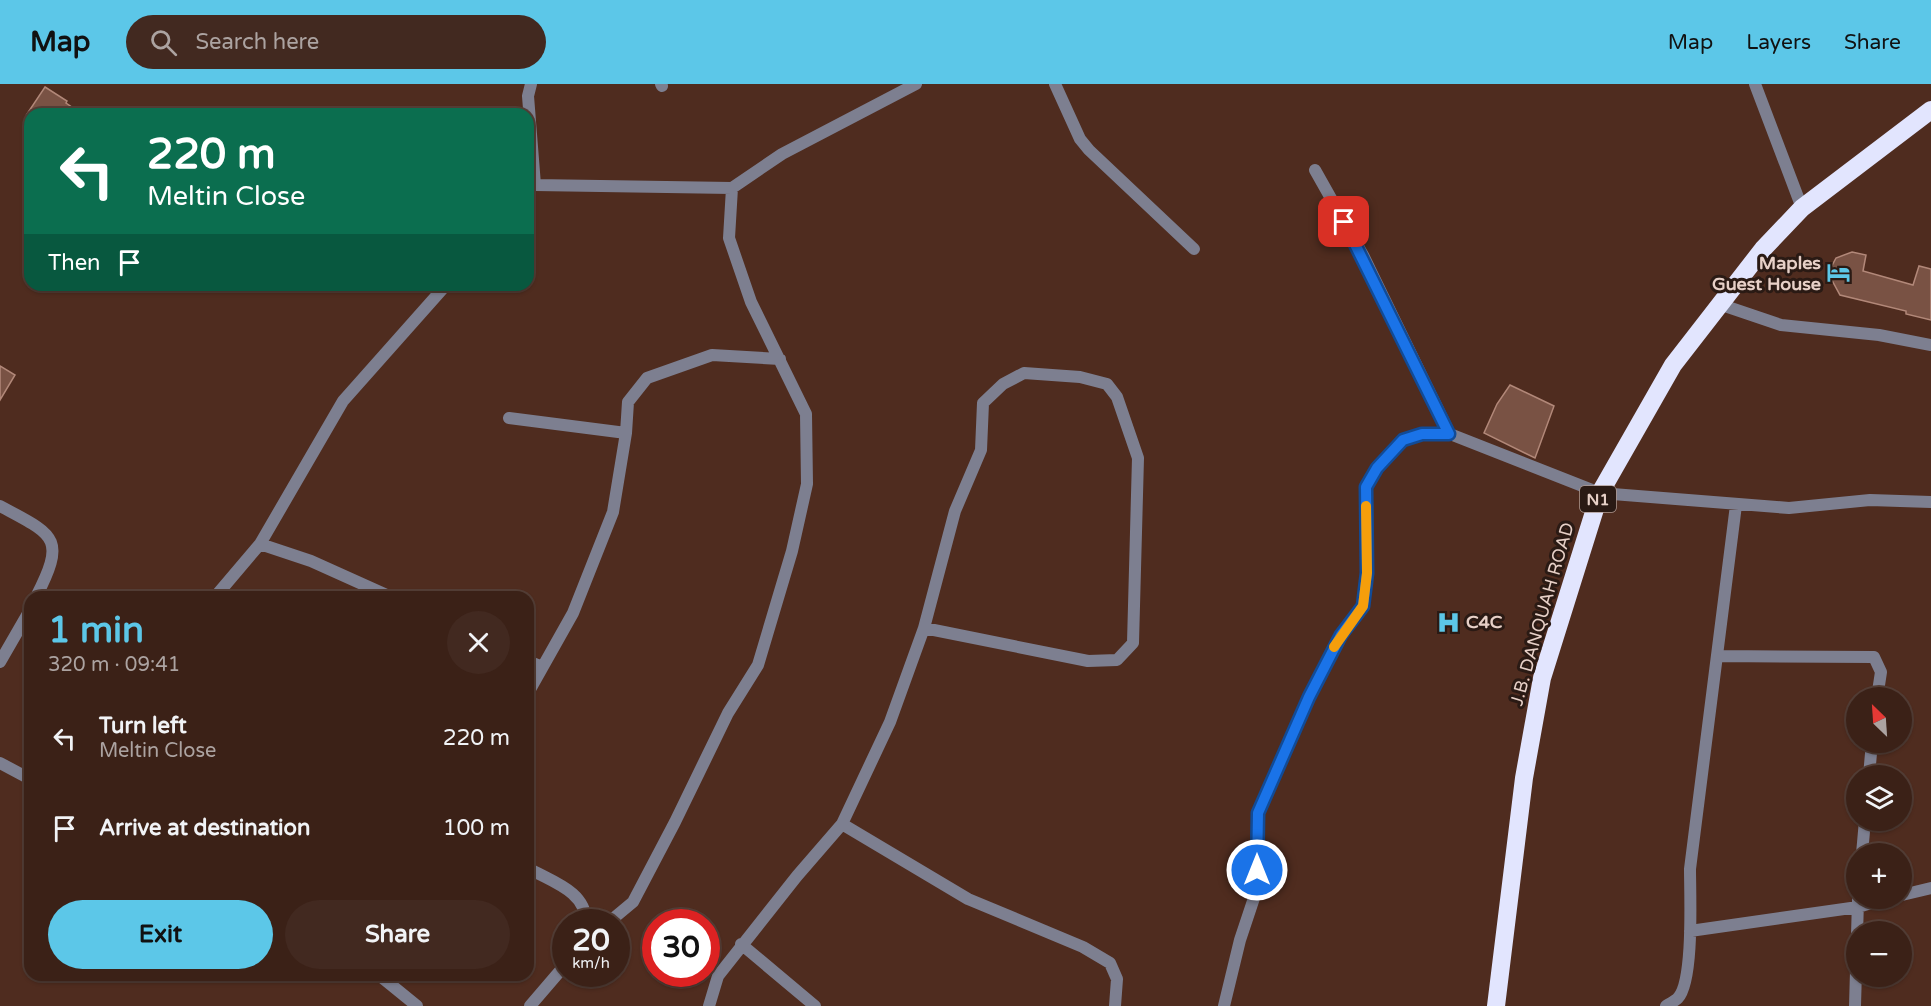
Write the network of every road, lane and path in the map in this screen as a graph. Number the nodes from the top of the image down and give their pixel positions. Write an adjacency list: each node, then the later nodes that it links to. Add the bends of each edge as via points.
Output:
1 (531, 84): 5 (street)
2 (916, 84): 9 (street, via 782,154)
3 (1055, 84): 11 (street, via 1080,140)
4 (1755, 84): 10 (street)
5 (529, 108)
6 (1931, 110): 10 (highway, J.B. DANQUAH ROAD / N1)
7 (1315, 170): 18 (street, via 1373,276)
8 (534, 188): 9 (street)
9 (732, 188): 15 (street, via 729,238 751,302)
10 (1802, 208): 13 (highway, J.B. DANQUAH ROAD / N1)
11 (1194, 249)
12 (441, 291): 23 (street, via 343,401)
13 (1719, 304): 14 (street, via 1781,325 1879,335); 19 (highway, J.B. DANQUAH ROAD / N1, via 1673,365)
14 (1931, 345)
15 (780, 359): 17 (street, via 712,355 647,378 628,402); 43 (street, via 806,414 807,484 772,618 758,665 728,713 633,902)
16 (509, 418): 17 (street)
17 (626, 433): 32 (street, via 613,512 573,613)
18 (1449, 434): 19 (street); 54 (street, via 1422,434 1403,440 1377,468 1366,487 1367,573 1363,606 1341,635 1314,687 1258,813 1257,889)
19 (1600, 493): 21 (street); 55 (highway, J.B. DANQUAH ROAD / N1, via 1542,678 1524,778)
20 (1931, 502): 21 (street, via 1870,500 1789,508)
21 (1736, 505): 29 (street)
22 (0, 506): 24 (street, via 51,536 54,552)
23 (261, 544): 25 (street); 26 (street)
24 (39, 591)
25 (220, 591)
26 (378, 591)
27 (24, 620): 30 (street)
28 (924, 628): 28 (street, via 955,511 981,450 984,403 1004,384 1024,373 1080,377 1107,384 1117,397 1138,458 1133,643 1118,660 1088,661); 37 (street, via 890,722)
29 (1717, 656): 34 (street, via 1874,657 1881,672); 45 (street, via 1690,869)
30 (0, 662)
31 (534, 664): 32 (street)
32 (540, 666): 33 (street)
33 (534, 680)
34 (1879, 687)
35 (0, 763): 36 (street)
36 (24, 776)
37 (842, 824): 46 (street); 53 (street, via 968,899 1083,947 1110,963 1117,979)
38 (534, 871): 42 (street, via 578,896)
39 (1931, 888): 40 (street)
40 (1912, 893)
41 (1846, 905): 45 (street)
42 (585, 909)
43 (625, 909)
44 (1858, 909): 57 (street)
45 (1690, 931): 56 (street, via 1686,982 1678,998)
46 (741, 944): 51 (street, via 718,976); 52 (street)
47 (552, 980): 50 (street)
48 (386, 981): 49 (street)
49 (417, 1006)
50 (530, 1006)
51 (709, 1006)
52 (815, 1006)
53 (1115, 1006)
54 (1224, 1006)
55 (1496, 1006)
56 (1666, 1006)
57 (1855, 1006)

